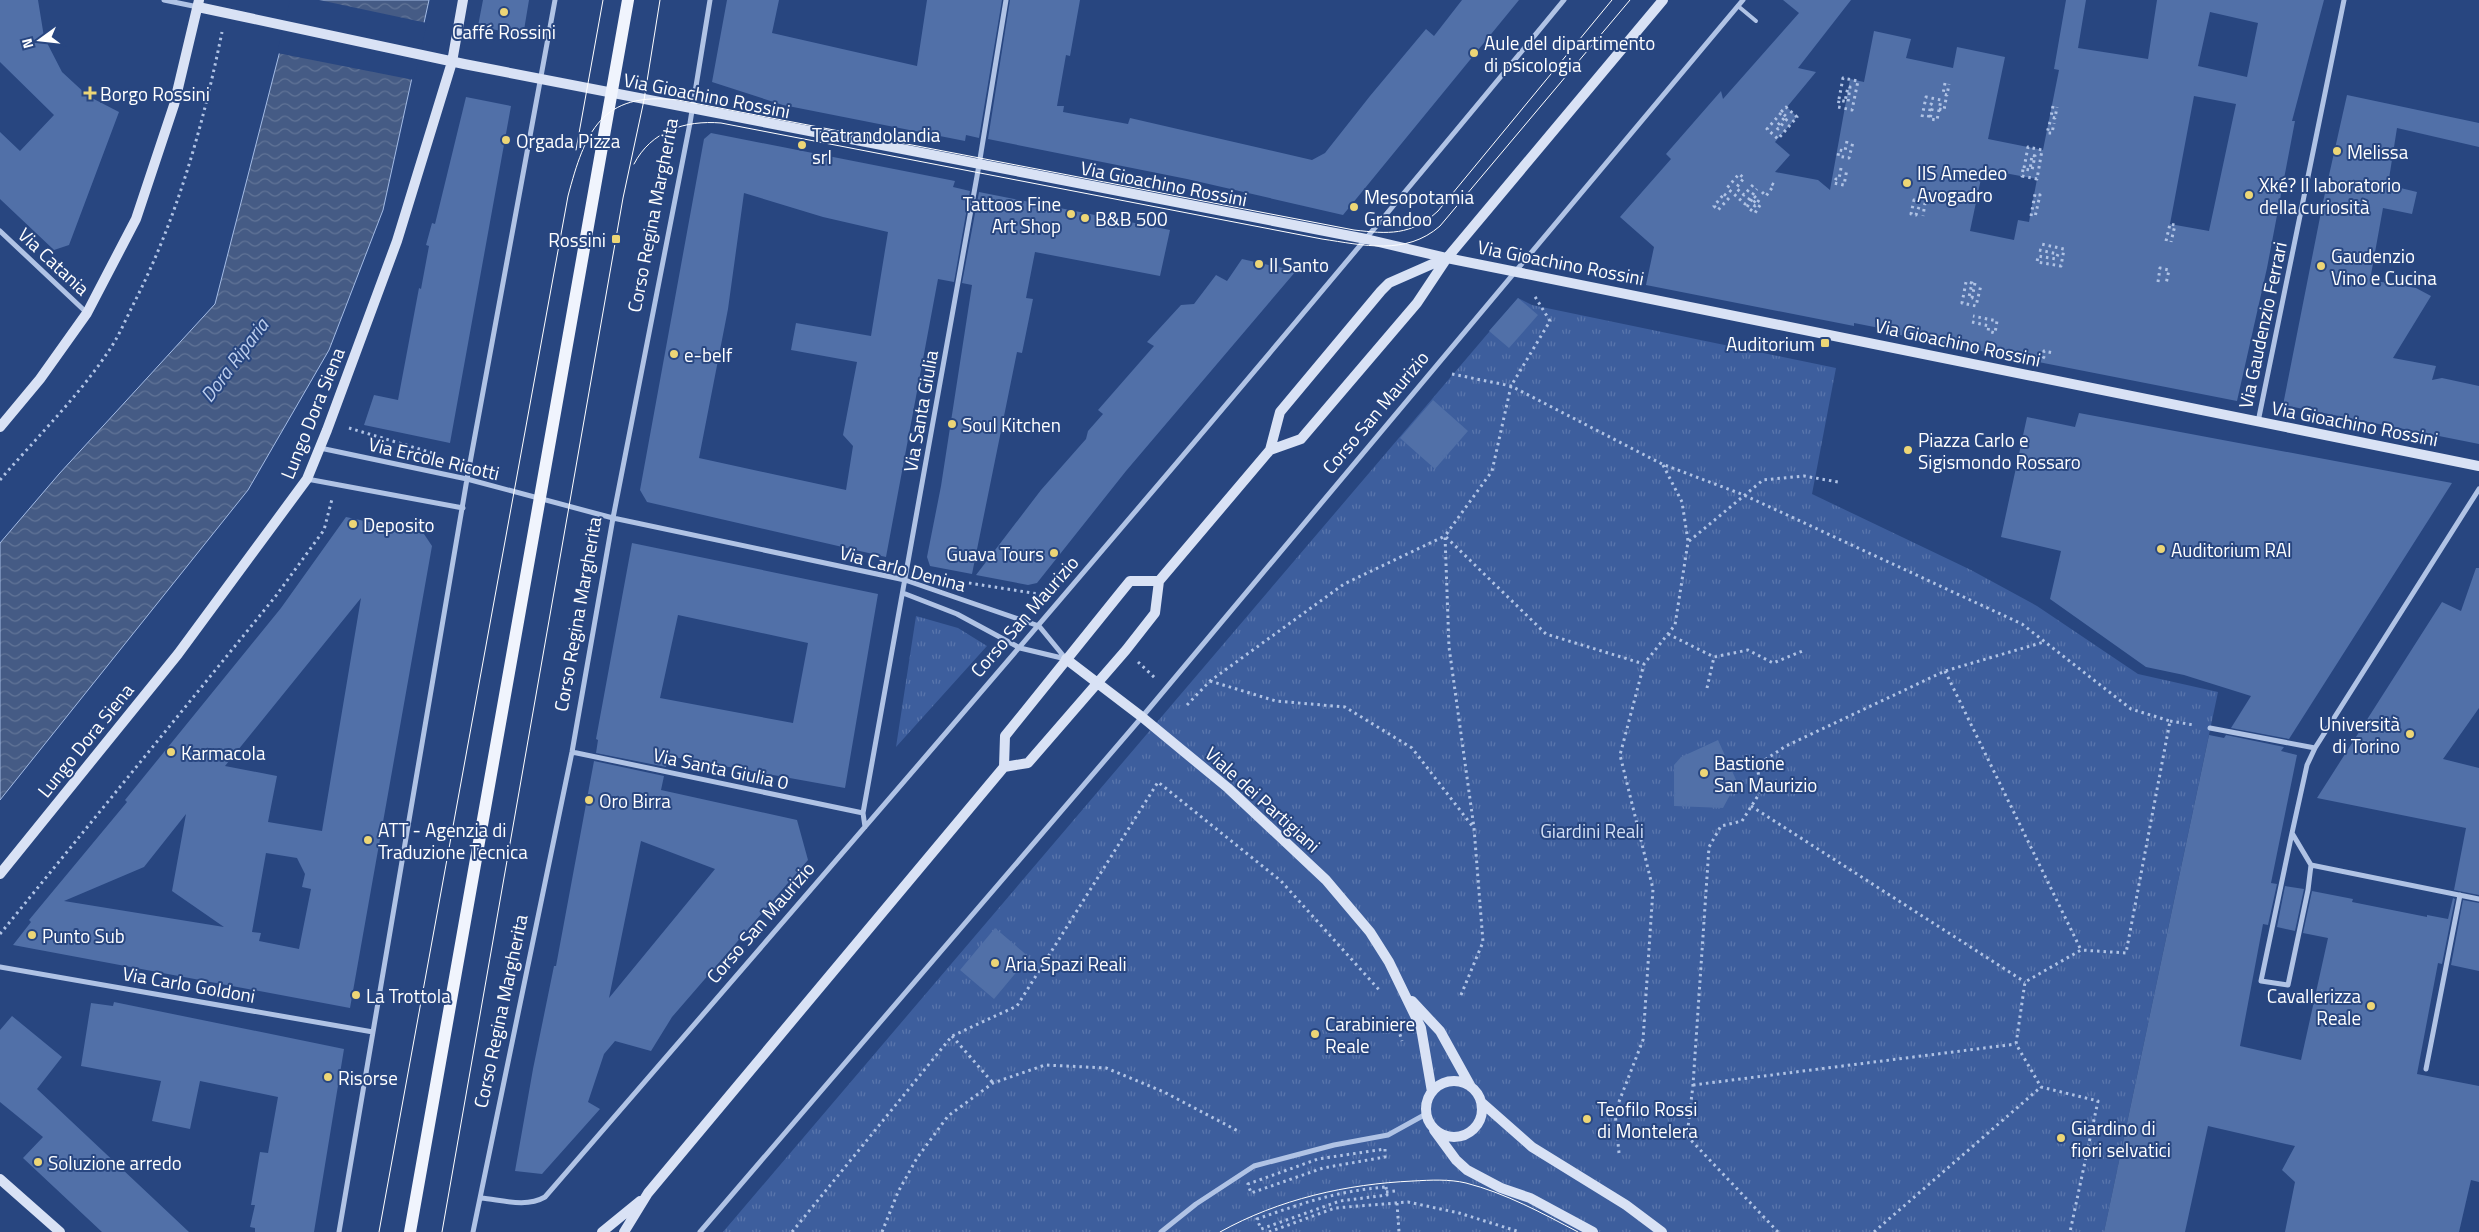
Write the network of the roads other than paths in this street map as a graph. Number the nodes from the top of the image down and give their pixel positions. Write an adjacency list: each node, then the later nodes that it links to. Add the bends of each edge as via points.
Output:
1 (164, 0): 11 (street)
2 (463, 0): 14 (street, Lungo Dora Siena)
3 (555, 0): 15 (street)
4 (628, 0): 16 (main road)
5 (710, 0): 17 (street, Corso Regina Margherita)
6 (1006, 0): 18 (street, Via Santa Giulia)
7 (1564, 0): 20 (street, Corso San Maurizio)
8 (1663, 0): 21 (street, Corso San Maurizio)
9 (1743, 0): 12 (street, Corso San Maurizio)
10 (2344, 0): 24 (street, Via Gaudenzio Ferrari)
11 (199, 4): 14 (street, Via Gioachino Rossini, via 226,14); 23 (street, via 174,105 136,219)
12 (1738, 6): 13 (lane); 22 (street, Corso San Maurizio)
13 (1756, 21)
14 (452, 62): 15 (street, Via Gioachino Rossini); 26 (street, Lungo Dora Siena, via 397,241)
15 (541, 80): 16 (street, Via Gioachino Rossini); 29 (street)
16 (611, 94): 17 (street, Via Gioachino Rossini); 32 (main road)
17 (692, 110): 18 (street, Via Gioachino Rossini); 34 (street, Corso Regina Margherita)
18 (979, 165): 20 (street, Via Gioachino Rossini); 35 (street, Via Santa Giulia)
19 (0, 231): 23 (street, Via Catania)
20 (1366, 239): 21 (street, Via Gioachino Rossini); 38 (street, Corso San Maurizio)
21 (1447, 258): 22 (street, Via Gioachino Rossini); 27 (street, Corso San Maurizio, via 1417,303 1301,439); 27 (street, Corso San Maurizio, via 1385,287 1280,412)
22 (1516, 271): 24 (street, Via Gioachino Rossini); 42 (street, Corso San Maurizio)
23 (87, 313): 25 (street, via 40,379)
24 (2258, 422): 28 (street, Via Gioachino Rossini)
25 (0, 427)
26 (320, 448): 29 (street, Via Ercole Ricotti); 30 (street, Lungo Dora Siena)
27 (1270, 450): 36 (street, Corso San Maurizio)
28 (2479, 466)
29 (467, 479): 32 (street, Via Ercole Ricotti); 33 (street)
30 (307, 480): 33 (street); 51 (street, Lungo Dora Siena, via 178,654)
31 (2479, 489): 44 (street)
32 (541, 498): 34 (street, Via Carlo Denina); 68 (main road)
33 (463, 508): 56 (street)
34 (613, 518): 35 (street, Via Carlo Denina); 45 (street, Corso Regina Margherita)
35 (905, 580): 37 (street, Via Santa Giulia); 38 (street, Via Carlo Denina)
36 (1159, 581): 40 (street, via 1130,581); 41 (street, via 1155,613)
37 (903, 593): 39 (street, Via Carlo Denina, via 957,614); 47 (street, Via Santa Giulia)
38 (1039, 626): 39 (street, Corso San Maurizio); 40 (street)
39 (1020, 648): 40 (street, Via Carlo Denina); 48 (street, Corso San Maurizio)
40 (1066, 659): 41 (street, Viale dei Partigiani); 46 (street, via 1005,736)
41 (1098, 682): 42 (street, Viale dei Partigiani); 46 (street, via 1028,763)
42 (1142, 717): 55 (street, Viale dei Partigiani, via 1228,788 1326,880 1370,932); 72 (street, Corso San Maurizio)
43 (2210, 728): 44 (street)
44 (2315, 748): 49 (street, via 2307,766)
45 (572, 752): 47 (street, Via Santa Giulia 0); 65 (street, Corso Regina Margherita)
46 (1004, 767): 64 (street)
47 (863, 813): 48 (street, Via Santa Giulia)
48 (865, 827): 65 (street, Corso San Maurizio, via 545,1198 526,1203)
49 (2292, 832): 50 (street); 50 (street, via 2261,981 2288,985)
50 (2311, 865): 52 (street)
51 (0, 874)
52 (2460, 895): 53 (street); 57 (street)
53 (2479, 899)
54 (0, 967): 56 (street, Via Carlo Goldoni)
55 (1405, 993): 58 (street, Viale dei Partigiani, via 1440,1031); 59 (street, Viale dei Partigiani, via 1421,1028)
56 (373, 1032): 67 (street)
57 (2426, 1069)
58 (1471, 1087): 59 (street, via 1455,1081 1438,1086); 60 (street)
59 (1432, 1092): 61 (street)
60 (1481, 1102): 62 (street, via 1480,1120 1468,1134 1450,1137); 75 (street, via 1532,1147 1626,1205)
61 (1426, 1114): 62 (street); 73 (street, via 1388,1135 1254,1166 1196,1204)
62 (1434, 1130): 74 (street, via 1452,1156 1467,1170)
63 (0, 1180): 66 (street)
64 (648, 1194): 70 (street); 71 (street)
65 (482, 1198): 69 (street, Corso Regina Margherita)
66 (60, 1232)
67 (339, 1232)
68 (410, 1232)
69 (473, 1232)
70 (602, 1232)
71 (624, 1232)
72 (700, 1232)
73 (1161, 1232)
74 (1594, 1232)
75 (1662, 1232)

